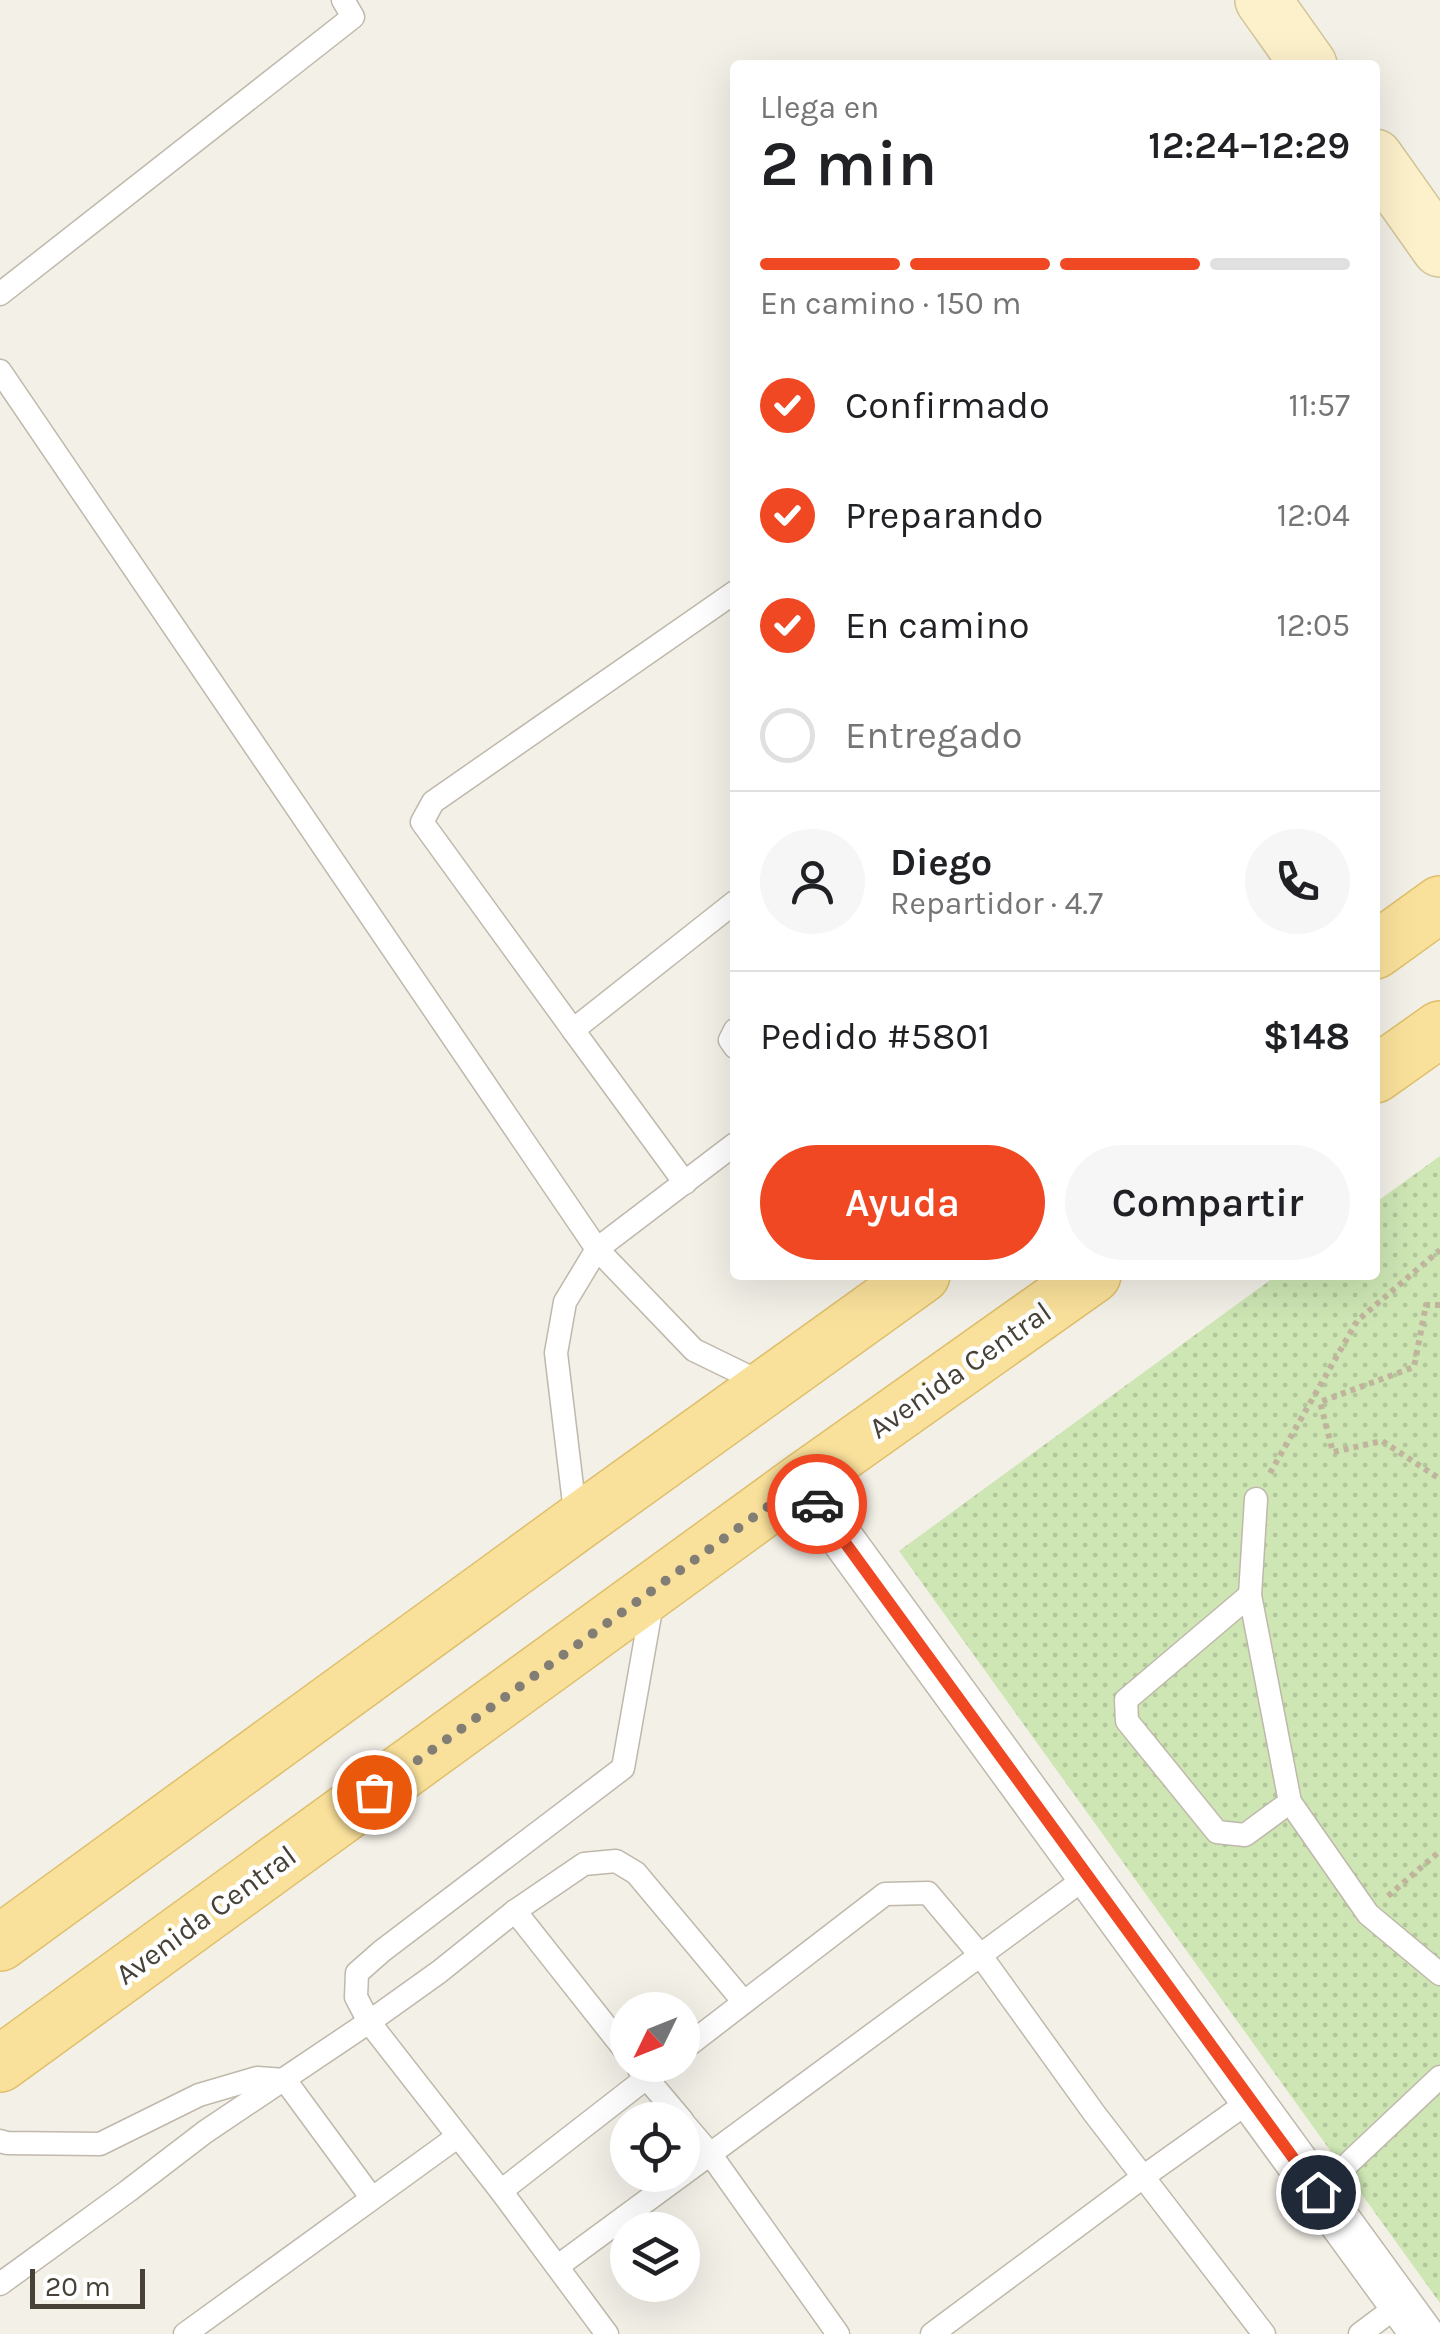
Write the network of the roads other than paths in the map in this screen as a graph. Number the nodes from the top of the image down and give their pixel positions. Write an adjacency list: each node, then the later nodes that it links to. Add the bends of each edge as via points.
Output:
1 (343, 0): 6 (lane, via 353,17)
2 (1263, 0): 3 (street)
3 (1305, 60)
4 (1380, 164): 5 (street)
5 (1440, 248)
6 (0, 294)
7 (0, 371): 17 (lane)
8 (730, 595): 13 (lane, via 434,802 422,822)
9 (1440, 904): 11 (main road)
10 (730, 906): 13 (lane)
11 (1380, 947)
12 (1440, 1029): 14 (main road)
13 (573, 1030): 16 (lane)
14 (1380, 1071)
15 (730, 1148): 16 (lane)
16 (685, 1183): 17 (lane)
17 (597, 1248): 20 (lane, via 694,1350); 23 (lane, via 565,1302 556,1353)
18 (915, 1280): 20 (main road)
19 (1087, 1280): 21 (main road, Avenida Central)
20 (768, 1386): 23 (main road)
21 (802, 1482): 24 (main road, Avenida Central); 27 (street)
22 (1256, 1498): 25 (lane)
23 (576, 1523): 29 (main road)
24 (654, 1589): 33 (lane, via 622,1768 357,1973 356,1997); 36 (main road, Avenida Central)
25 (1250, 1595): 26 (lane); 26 (lane, via 1126,1700 1127,1720 1217,1832 1245,1835)
26 (1290, 1802): 31 (lane, via 1368,1914)
27 (1088, 1876): 30 (lane); 40 (street)
28 (515, 1911): 32 (lane, via 584,1864 616,1862 636,1874); 33 (lane); 34 (lane)
29 (0, 1943)
30 (981, 1956): 32 (lane, via 928,1893 885,1894); 44 (lane); 45 (lane)
31 (1440, 1974)
32 (743, 2002): 35 (lane)
33 (369, 2022): 38 (lane); 41 (lane)
34 (610, 2031)
35 (700, 2036)
36 (0, 2064)
37 (1440, 2077): 47 (lane)
38 (285, 2080): 42 (lane, via 257,2078 200,2095 100,2144); 48 (lane); 50 (lane)
39 (633, 2082): 46 (lane)
40 (1251, 2100): 45 (lane); 47 (street)
41 (456, 2137): 46 (lane); 48 (lane)
42 (0, 2140)
43 (700, 2142): 44 (lane)
44 (711, 2155): 49 (lane); 54 (lane)
45 (1143, 2176): 55 (lane); 56 (lane)
46 (501, 2191): 49 (lane)
47 (1318, 2192): 51 (street)
48 (372, 2198): 52 (lane)
49 (558, 2266): 53 (lane)
50 (0, 2284)
51 (1411, 2319): 57 (lane)
52 (185, 2334)
53 (608, 2334)
54 (838, 2334)
55 (932, 2334)
56 (1264, 2334)
57 (1360, 2334)

